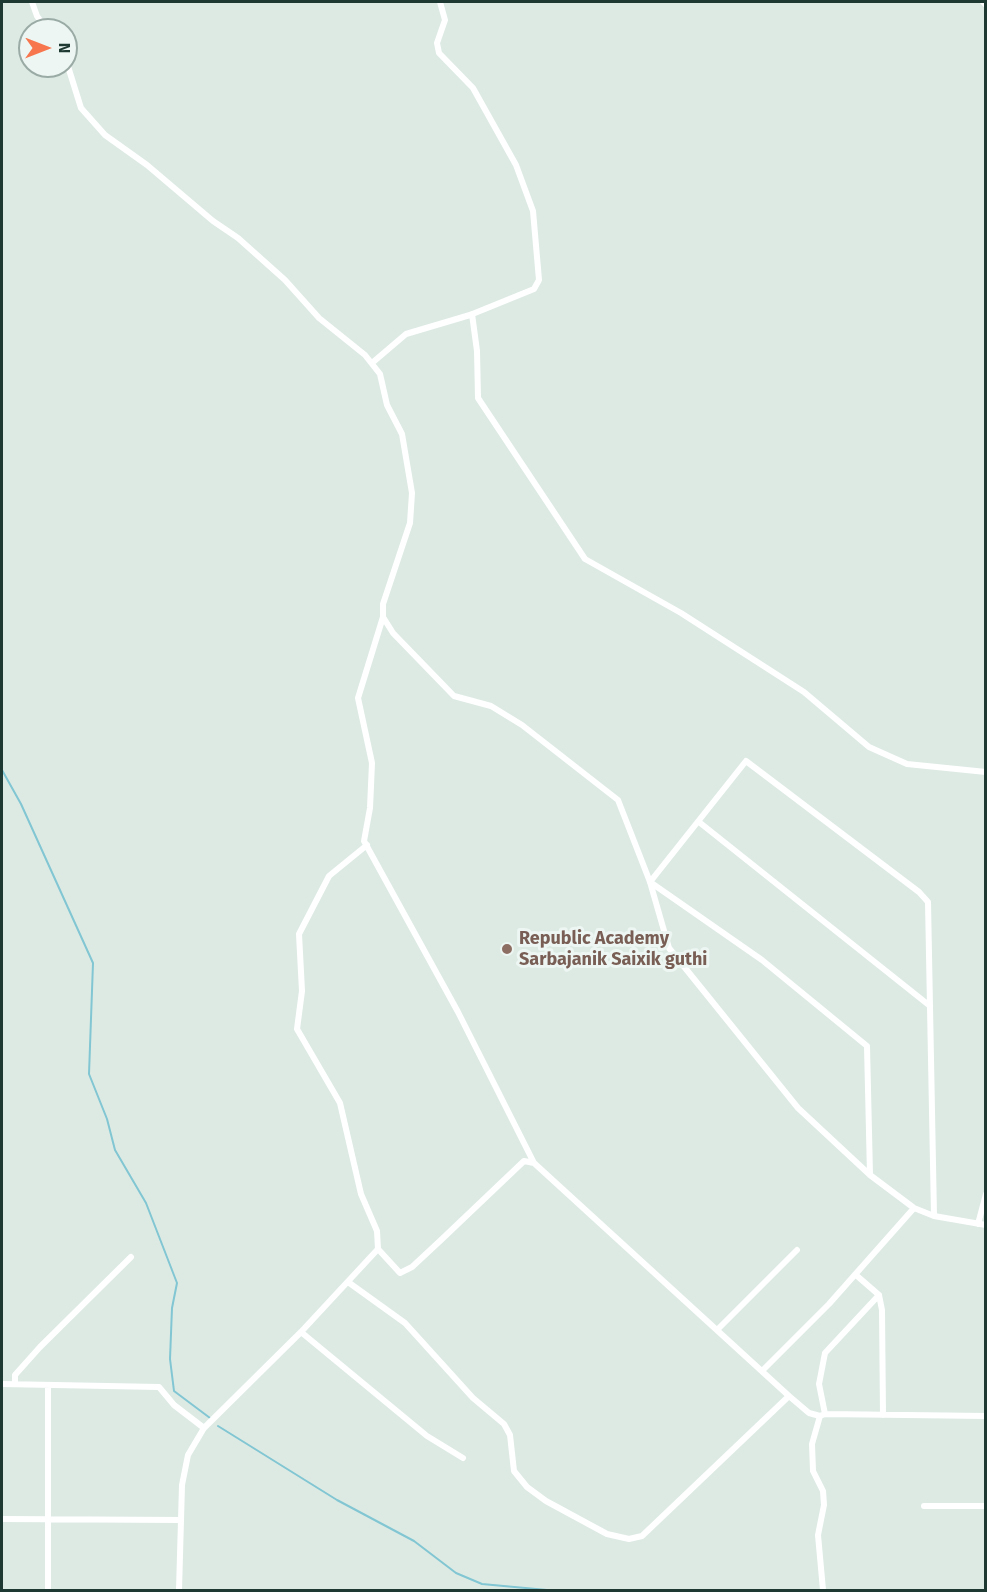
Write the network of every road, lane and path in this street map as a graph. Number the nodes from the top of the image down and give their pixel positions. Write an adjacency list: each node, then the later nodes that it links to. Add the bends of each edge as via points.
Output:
1 (32, 2): 3 (street)
2 (440, 2): 5 (street, via 445,20 437,43 439,53 473,88 516,165 533,211 537,237 539,280 534,288)
3 (38, 18)
4 (72, 78): 6 (street, via 81,108 105,135 238,238 285,280 319,318)
5 (472, 314): 6 (street, via 406,334); 8 (street, via 478,398 585,559 681,613 804,692 869,747 907,764)
6 (372, 363): 7 (street, via 381,374 387,405 402,434 412,493 410,523 383,604)
7 (383, 617): 10 (street, via 358,698 372,763 364,842); 11 (street, via 393,633 454,696 490,706 522,725 618,800)
8 (986, 772)
9 (699, 822): 11 (street); 12 (street); 12 (street, via 749,761 919,892 928,902)
10 (367, 845): 13 (street); 19 (street, via 329,876 299,934 302,991 297,1029 340,1103 361,1194 377,1232)
11 (650, 882): 14 (street, via 669,948 798,1108); 14 (street, via 762,960 867,1046)
12 (930, 1006): 17 (street)
13 (534, 1163): 19 (street, via 524,1161 412,1267 400,1273); 25 (street)
14 (870, 1175): 16 (street)
15 (986, 1194): 18 (street)
16 (914, 1208): 17 (street); 22 (street)
17 (934, 1216): 18 (street)
18 (982, 1224)
19 (378, 1248): 23 (street)
20 (797, 1250): 25 (street)
21 (131, 1257): 29 (street, via 40,1347 15,1375)
22 (856, 1275): 24 (street); 27 (street)
23 (348, 1282): 26 (street); 31 (street, via 405,1323 473,1398 504,1424 510,1435 514,1471 527,1487 607,1534 629,1539 642,1536)
24 (879, 1294): 32 (street, via 825,1353 819,1384); 33 (street)
25 (717, 1330): 27 (street)
26 (301, 1332): 35 (street); 36 (street, via 427,1436)
27 (762, 1371): 31 (street)
28 (2, 1384): 29 (street)
29 (15, 1384): 30 (street)
30 (48, 1385): 35 (street, via 159,1387 174,1405); 39 (street)
31 (789, 1396): 32 (street, via 809,1413)
32 (823, 1415): 33 (street); 44 (street, via 812,1443 813,1471 823,1491 818,1535)
33 (884, 1415): 34 (street)
34 (986, 1416)
35 (204, 1428): 41 (street, via 188,1455)
36 (463, 1458)
37 (924, 1506): 38 (street)
38 (986, 1506)
39 (48, 1518): 40 (street); 41 (street); 42 (street)
40 (2, 1519)
41 (181, 1520): 43 (street)
42 (48, 1590)
43 (179, 1590)
44 (824, 1590)

